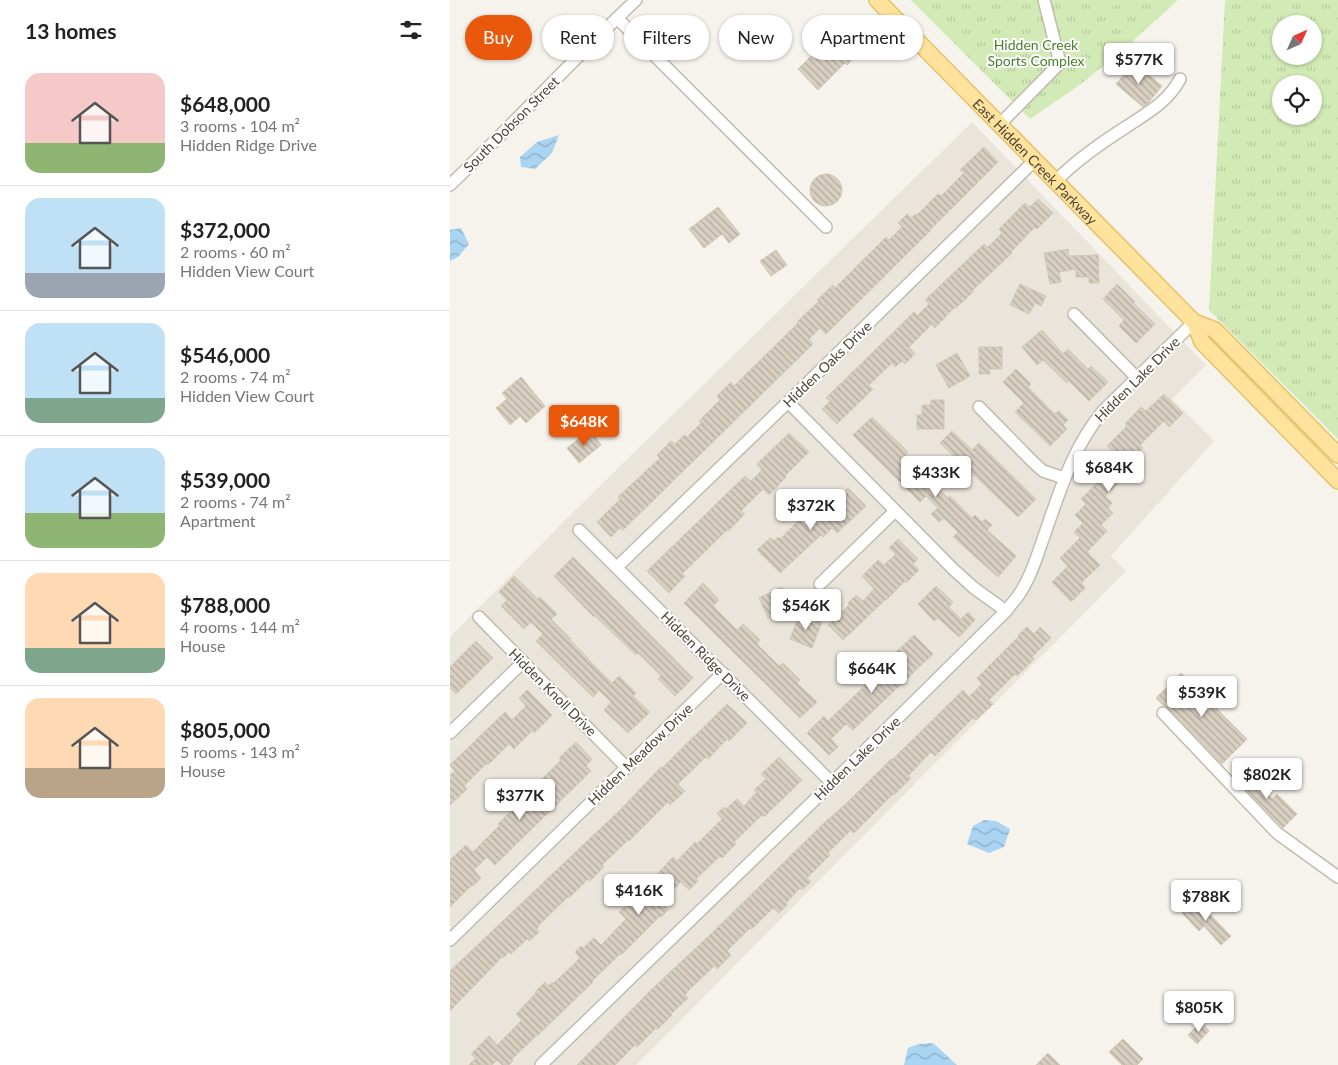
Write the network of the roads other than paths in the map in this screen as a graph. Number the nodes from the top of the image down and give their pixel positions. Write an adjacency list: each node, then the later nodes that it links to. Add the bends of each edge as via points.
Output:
1 (636, 0): 4 (street, South Dobson Street)
2 (877, 0): 6 (main road, East Hidden Creek Parkway)
3 (1044, 0): 6 (street, via 1060,63)
4 (617, 18): 9 (street, South Dobson Street); 10 (street)
5 (1180, 79): 8 (street, via 1168,98 1071,166)
6 (1000, 124): 7 (main road, East Hidden Creek Parkway)
7 (1035, 160): 8 (main road, East Hidden Creek Parkway); 14 (street, Hidden Oaks Drive)
8 (1056, 181): 12 (main road, East Hidden Creek Parkway)
9 (450, 185)
10 (826, 227)
11 (1074, 314): 13 (street)
12 (1194, 322): 13 (street, Hidden Lake Drive); 16 (main road, East Hidden Creek Parkway, via 1215,330); 18 (main road, East Hidden Creek Parkway, via 1202,342)
13 (1137, 378): 17 (street, Hidden Lake Drive, via 1091,425)
14 (788, 402): 19 (street); 21 (street, Hidden Oaks Drive)
15 (979, 407): 17 (street, via 1033,462 1043,470)
16 (1338, 455)
17 (1064, 478): 23 (street, Hidden Lake Drive, via 1032,570)
18 (1338, 481)
19 (895, 511): 22 (street); 23 (street, via 974,588)
20 (579, 530): 21 (street, Hidden Ridge Drive)
21 (617, 567): 26 (street, Hidden Ridge Drive)
22 (820, 584)
23 (1006, 611): 30 (street, Hidden Lake Drive)
24 (480, 617): 25 (street, Hidden Knoll Drive)
25 (524, 662): 28 (street); 29 (street, Hidden Knoll Drive)
26 (723, 673): 29 (street, Hidden Meadow Drive); 30 (street, Hidden Ridge Drive)
27 (1163, 713): 31 (street, via 1277,833)
28 (450, 733)
29 (627, 768): 32 (street, Hidden Meadow Drive)
30 (832, 783): 33 (street, Hidden Lake Drive)
31 (1338, 878)
32 (450, 940)
33 (541, 1065)

